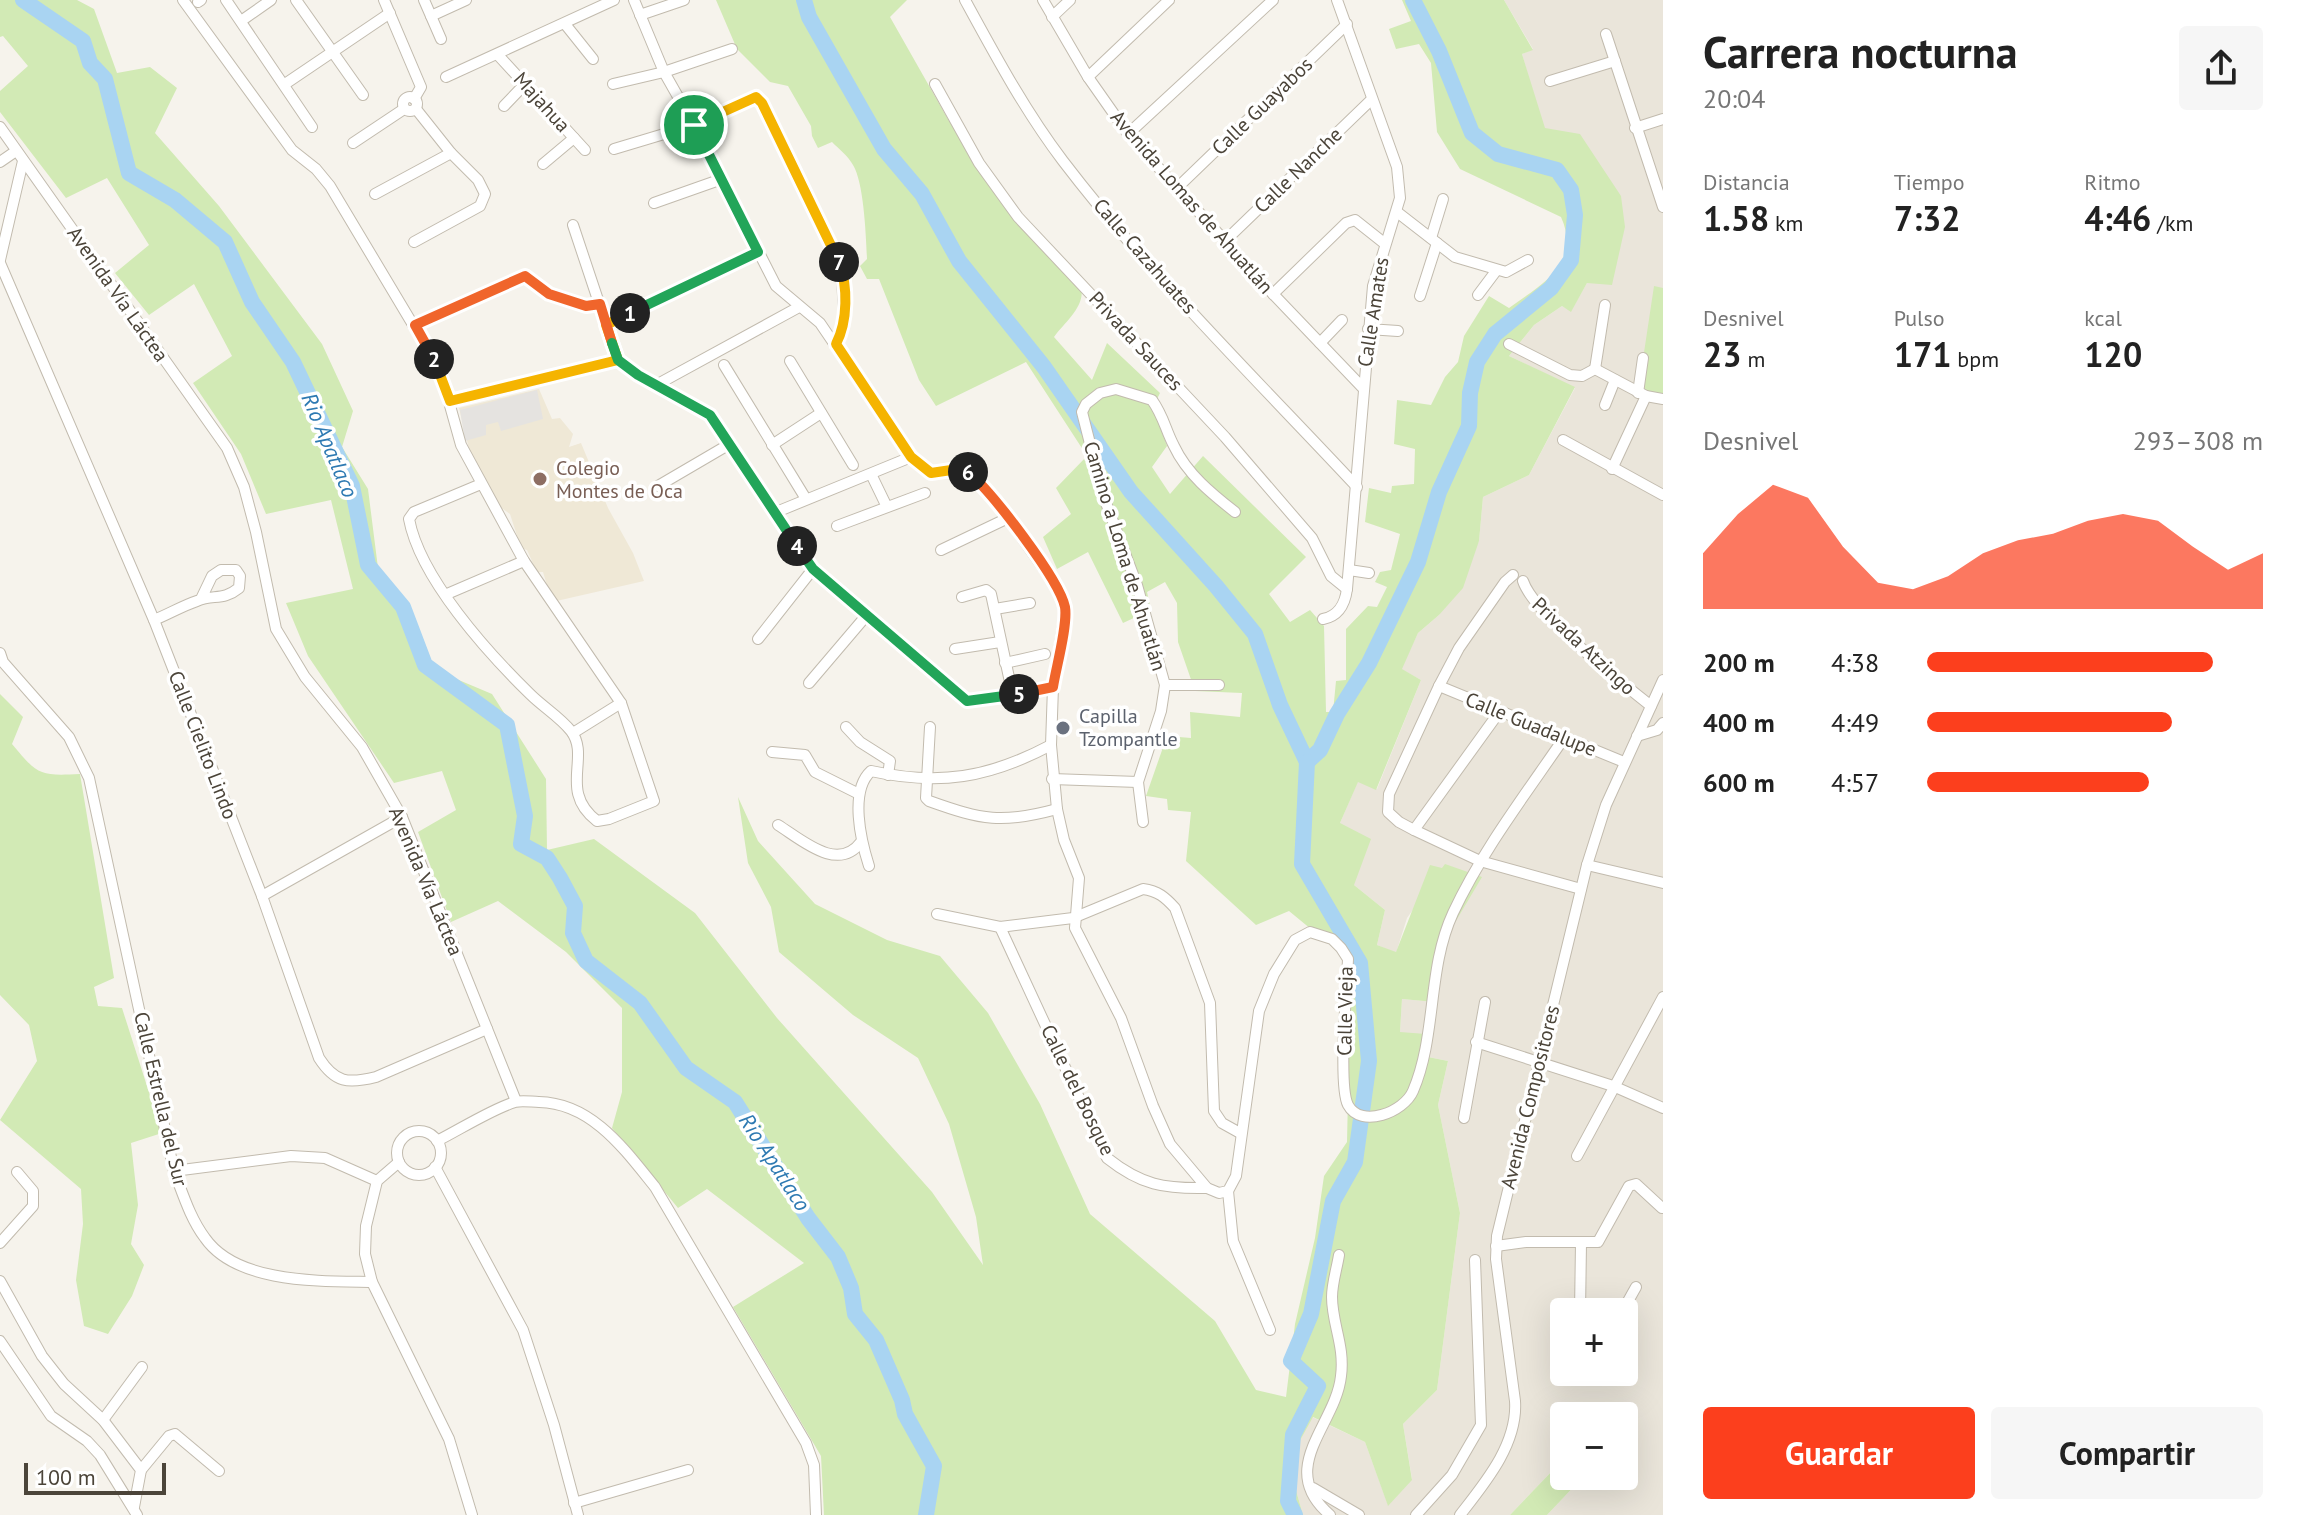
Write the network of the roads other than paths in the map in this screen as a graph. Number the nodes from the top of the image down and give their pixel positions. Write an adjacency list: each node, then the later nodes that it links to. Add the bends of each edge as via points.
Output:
1 (183, 0): 81 (street, via 292,150 330,186)
2 (226, 0): 21 (street)
3 (271, 0): 21 (street)
4 (296, 0): 27 (street)
5 (384, 0): 17 (street)
6 (424, 0): 19 (street)
7 (466, 0): 19 (street)
8 (614, 0): 22 (street)
9 (634, 0): 18 (street)
10 (684, 0): 18 (street)
11 (965, 0): 110 (street, Calle Cazahuates, via 1062,160 1144,258)
12 (1043, 0): 20 (street, Avenida Lomas de Ahuatlán)
13 (1070, 0): 20 (street)
14 (1169, 0): 33 (street)
15 (1273, 0): 48 (street)
16 (1337, 0): 23 (street, Calle Amates)
17 (390, 13): 27 (street); 41 (street, via 421,87)
18 (640, 15): 31 (street)
19 (431, 16): 25 (street)
20 (1052, 17): 33 (street, Avenida Lomas de Ahuatlán)
21 (241, 21): 35 (street)
22 (565, 24): 28 (street); 29 (street)
23 (1347, 24): 40 (street, Calle Amates); 59 (street, Calle Guayabos)
24 (1606, 34): 30 (street)
25 (441, 39)
26 (732, 49): 31 (street)
27 (332, 52): 35 (street); 39 (street)
28 (498, 55): 32 (street); 36 (street, Majahua)
29 (593, 59)
30 (1615, 61): 34 (street); 47 (street)
31 (664, 72): 37 (street); 44 (street)
32 (446, 77)
33 (1088, 77): 48 (street, Avenida Lomas de Ahuatlán)
34 (1550, 81)
35 (285, 84): 46 (street)
36 (525, 84): 42 (street); 49 (street, Majahua)
37 (613, 84)
38 (935, 84): 124 (street, Privada Sauces, via 979,163 1018,217 1225,437 1312,538 1331,576)
39 (363, 95)
40 (1371, 100): 64 (street, Calle Amates, via 1397,167); 66 (street, Calle Nanche)
41 (411, 105): 50 (street); 54 (street)
42 (504, 106)
43 (1663, 119): 47 (street)
44 (694, 125): 51 (street); 58 (street); 86 (street, via 750,98 762,103 842,271 844,321)
45 (0, 127): 53 (street, Avenida Vía Láctea)
46 (312, 127)
47 (1635, 128): 63 (street)
48 (1128, 134): 59 (street, Avenida Lomas de Ahuatlán)
49 (574, 138): 52 (street, Majahua); 57 (street)
50 (353, 143)
51 (614, 149)
52 (585, 150)
53 (16, 151): 55 (street, Avenida Vía Láctea); 56 (street)
54 (451, 153): 60 (street); 68 (street, via 482,186 484,200)
55 (23, 161): 72 (street, Calle Cielito Lindo); 164 (street, Avenida Vía Láctea, via 227,448 244,487 276,629 305,677 362,747)
56 (0, 162)
57 (543, 164)
58 (722, 179): 62 (street); 70 (street)
59 (1177, 188): 66 (street, Avenida Lomas de Ahuatlán)
60 (375, 194)
61 (1443, 199): 67 (street)
62 (654, 203)
63 (1663, 207)
64 (1397, 212): 67 (street); 69 (street, Calle Amates)
65 (573, 225): 77 (street)
66 (1226, 240): 74 (street, Avenida Lomas de Ahuatlán)
67 (1434, 240): 73 (street, via 1455,257); 76 (street)
68 (414, 242)
69 (1384, 243): 74 (street, via 1355,220 1346,223); 83 (street, Calle Amates)
70 (758, 252): 79 (street, via 776,286); 82 (street)
71 (1528, 260): 73 (street, via 1515,269)
72 (0, 261): 132 (street, Calle Cielito Lindo)
73 (1496, 271): 75 (street)
74 (1273, 294): 85 (street, Avenida Lomas de Ahuatlán)
75 (1478, 295)
76 (1420, 296)
77 (600, 304): 81 (street, via 586,306 549,294 525,276); 82 (street)
78 (1605, 305): 92 (street)
79 (799, 307): 86 (street); 94 (street)
80 (1342, 320): 85 (street)
81 (415, 325): 98 (street)
82 (606, 325): 89 (street)
83 (1368, 329): 84 (street); 95 (street, Calle Amates)
84 (1398, 331)
85 (1320, 343): 95 (street, Avenida Lomas de Ahuatlán)
86 (836, 344): 104 (street)
87 (1509, 344): 92 (street, via 1570,375)
88 (1643, 358): 96 (street)
89 (618, 360): 94 (street); 98 (street)
90 (790, 361): 100 (street)
91 (724, 365): 103 (street)
92 (1595, 369): 93 (street)
93 (1615, 380): 96 (street); 99 (street)
94 (658, 384): 102 (street, via 710,415)
95 (1362, 387): 110 (street, Calle Amates)
96 (1642, 394): 97 (street); 106 (street)
97 (1663, 399)
98 (450, 401): 108 (street, via 461,445)
99 (1605, 405)
100 (821, 413): 103 (street); 105 (street)
101 (1563, 440): 106 (street)
102 (728, 445): 109 (street); 116 (street)
103 (772, 445): 113 (street)
104 (911, 457): 107 (street); 117 (street, via 931,473 967,472)
105 (853, 465)
106 (1612, 469): 112 (street)
107 (871, 474): 113 (street); 114 (street)
108 (481, 484): 120 (street); 125 (street, via 414,512 409,519)
109 (658, 486)
110 (1357, 487): 122 (street, Calle Amates)
111 (925, 493): 114 (street)
112 (1663, 495)
113 (806, 499): 116 (street)
114 (886, 505): 118 (street)
115 (1235, 512): 141 (street, Camino a Loma de Ahuatlán, via 1188,468 1152,400 1116,389 1086,404 1083,417 1108,512 1137,585)
116 (774, 513): 121 (street)
117 (1008, 518): 119 (street); 144 (street, via 1058,587 1065,606)
118 (837, 526)
119 (941, 550)
120 (524, 561): 125 (street); 146 (street)
121 (813, 569): 130 (street); 133 (street)
122 (1349, 570): 123 (street); 124 (street, Calle Amates)
123 (1369, 573)
124 (1347, 589): 131 (street, via 1341,609)
125 (447, 594): 152 (street, via 503,668)
126 (962, 597): 129 (street, via 986,590)
127 (201, 599): 132 (street)
128 (1030, 603): 129 (street)
129 (995, 609): 134 (street)
130 (866, 616): 140 (street); 145 (street, via 967,701)
131 (1323, 619)
132 (154, 620): 174 (street, Calle Cielito Lindo)
133 (758, 639)
134 (1000, 642): 135 (street); 138 (street)
135 (955, 649)
136 (0, 653): 192 (street, Calle Estrella del Sur, via 69,737 89,778)
137 (1045, 654): 138 (street)
138 (1005, 663): 145 (street)
139 (1663, 680): 147 (street, Avenida Compositores)
140 (809, 683)
141 (1165, 685): 142 (street); 161 (street, Camino a Loma de Ahuatlán)
142 (1219, 685)
143 (1439, 686): 147 (street, Privada Atzingo, via 1505,582 1518,578 1531,598 1598,664); 148 (street, Calle Guadalupe); 167 (street, via 1387,803 1392,817)
144 (1053, 687): 145 (street); 155 (street)
145 (1013, 696)
146 (621, 703): 152 (street); 152 (street, via 654,801 597,821 586,812 576,790)
147 (1651, 706): 153 (street, Avenida Compositores)
148 (1500, 711): 154 (street, Calle Guadalupe); 167 (street)
149 (1663, 723): 153 (street, via 1648,735)
150 (846, 727): 158 (street, via 890,761)
151 (930, 727): 159 (street)
152 (573, 733)
153 (1637, 736): 157 (street, Avenida Compositores)
154 (1564, 738): 157 (street, Calle Guadalupe); 169 (street, Calle Vieja)
155 (1051, 745): 159 (street, via 1017,763 963,777); 160 (street)
156 (772, 752): 162 (street, via 805,755 815,772)
157 (1624, 762): 170 (street, Avenida Compositores)
158 (888, 775): 159 (street); 162 (street, via 871,771)
159 (928, 778): 163 (street, via 927,799 963,813 1003,820)
160 (1052, 779): 161 (street); 163 (street)
161 (1138, 782): 165 (street)
162 (859, 794): 168 (street)
163 (1057, 809): 176 (street, via 1079,878)
164 (402, 817): 174 (street); 180 (street, Avenida Vía Láctea)
165 (1143, 822)
166 (778, 825): 168 (street, via 825,854 842,856)
167 (1414, 830): 169 (street)
168 (861, 842): 171 (street)
169 (1480, 861): 173 (street); 187 (street, Calle Vieja, via 1440,950 1423,1058 1414,1089 1401,1108 1373,1116 1356,1113 1346,1101 1348,959 1332,939 1310,932 1292,943 1261,1005)
170 (1587, 865): 172 (street); 173 (street, Avenida Compositores)
171 (869, 866)
172 (1663, 883)
173 (1581, 889): 182 (street, Avenida Compositores)
174 (262, 896): 180 (street, Calle Cielito Lindo, via 319,1058 329,1073 356,1082 376,1077)
175 (937, 914): 177 (street)
176 (1073, 918): 177 (street); 187 (street, via 1143,889 1155,890 1175,908 1210,1003 1214,1111); 195 (street, via 1121,1018 1170,1144)
177 (1000, 927): 195 (street, Calle del Bosque, via 1107,1158 1150,1184)
178 (1663, 997): 183 (street)
179 (1485, 1002): 181 (street)
180 (487, 1029): 184 (street, Avenida Vía Láctea)
181 (1476, 1042): 182 (street); 186 (street)
182 (1539, 1061): 183 (street); 198 (street, Avenida Compositores)
183 (1613, 1086): 185 (street); 189 (street)
184 (516, 1101): 188 (street); 222 (street, via 556,1103 575,1110 602,1127 655,1187 806,1443 814,1465)
185 (1663, 1108)
186 (1464, 1118)
187 (1240, 1133): 196 (street, Calle Vieja, via 1237,1172)
188 (437, 1141): 190 (street, via 419,1131 405,1136 398,1148); 191 (street, via 441,1155)
189 (1577, 1156)
190 (399, 1162): 191 (street, via 416,1174); 194 (street)
191 (435, 1167): 216 (street, via 523,1330)
192 (174, 1171): 194 (street, via 291,1156 325,1158); 204 (street, Calle Estrella del Sur, via 206,1241 230,1259 258,1273)
193 (17, 1172): 199 (street, via 33,1191 33,1206)
194 (377, 1181): 204 (street, via 366,1226)
195 (1207, 1188): 196 (street)
196 (1228, 1191): 208 (street, via 1233,1241)
197 (1662, 1208): 200 (street, via 1641,1187 1629,1186 1598,1242)
198 (1496, 1241): 200 (street); 225 (street, Avenida Compositores, via 1515,1424 1487,1481)
199 (0, 1243)
200 (1581, 1243): 206 (street)
201 (1339, 1255): 215 (street, via 1332,1298 1342,1349 1341,1378 1308,1456)
202 (1475, 1260): 218 (street, via 1481,1425 1452,1475)
203 (0, 1281): 211 (street, via 42,1356)
204 (372, 1282): 220 (street, via 449,1439)
205 (1636, 1287): 207 (street)
206 (1580, 1298)
207 (1630, 1298)
208 (1270, 1330)
209 (0, 1341): 217 (street, via 51,1416 100,1455)
210 (142, 1367): 211 (street)
211 (103, 1420): 212 (street)
212 (141, 1470): 214 (street, via 175,1434); 217 (street)
213 (688, 1470): 216 (street)
214 (219, 1471)
215 (1309, 1486): 223 (street); 224 (street)
216 (574, 1503): 221 (street)
217 (136, 1511)
218 (1420, 1512): 219 (street)
219 (1434, 1513)
220 (472, 1515)
221 (578, 1515)
222 (816, 1515)
223 (1330, 1515)
224 (1359, 1515)
225 (1460, 1515)

